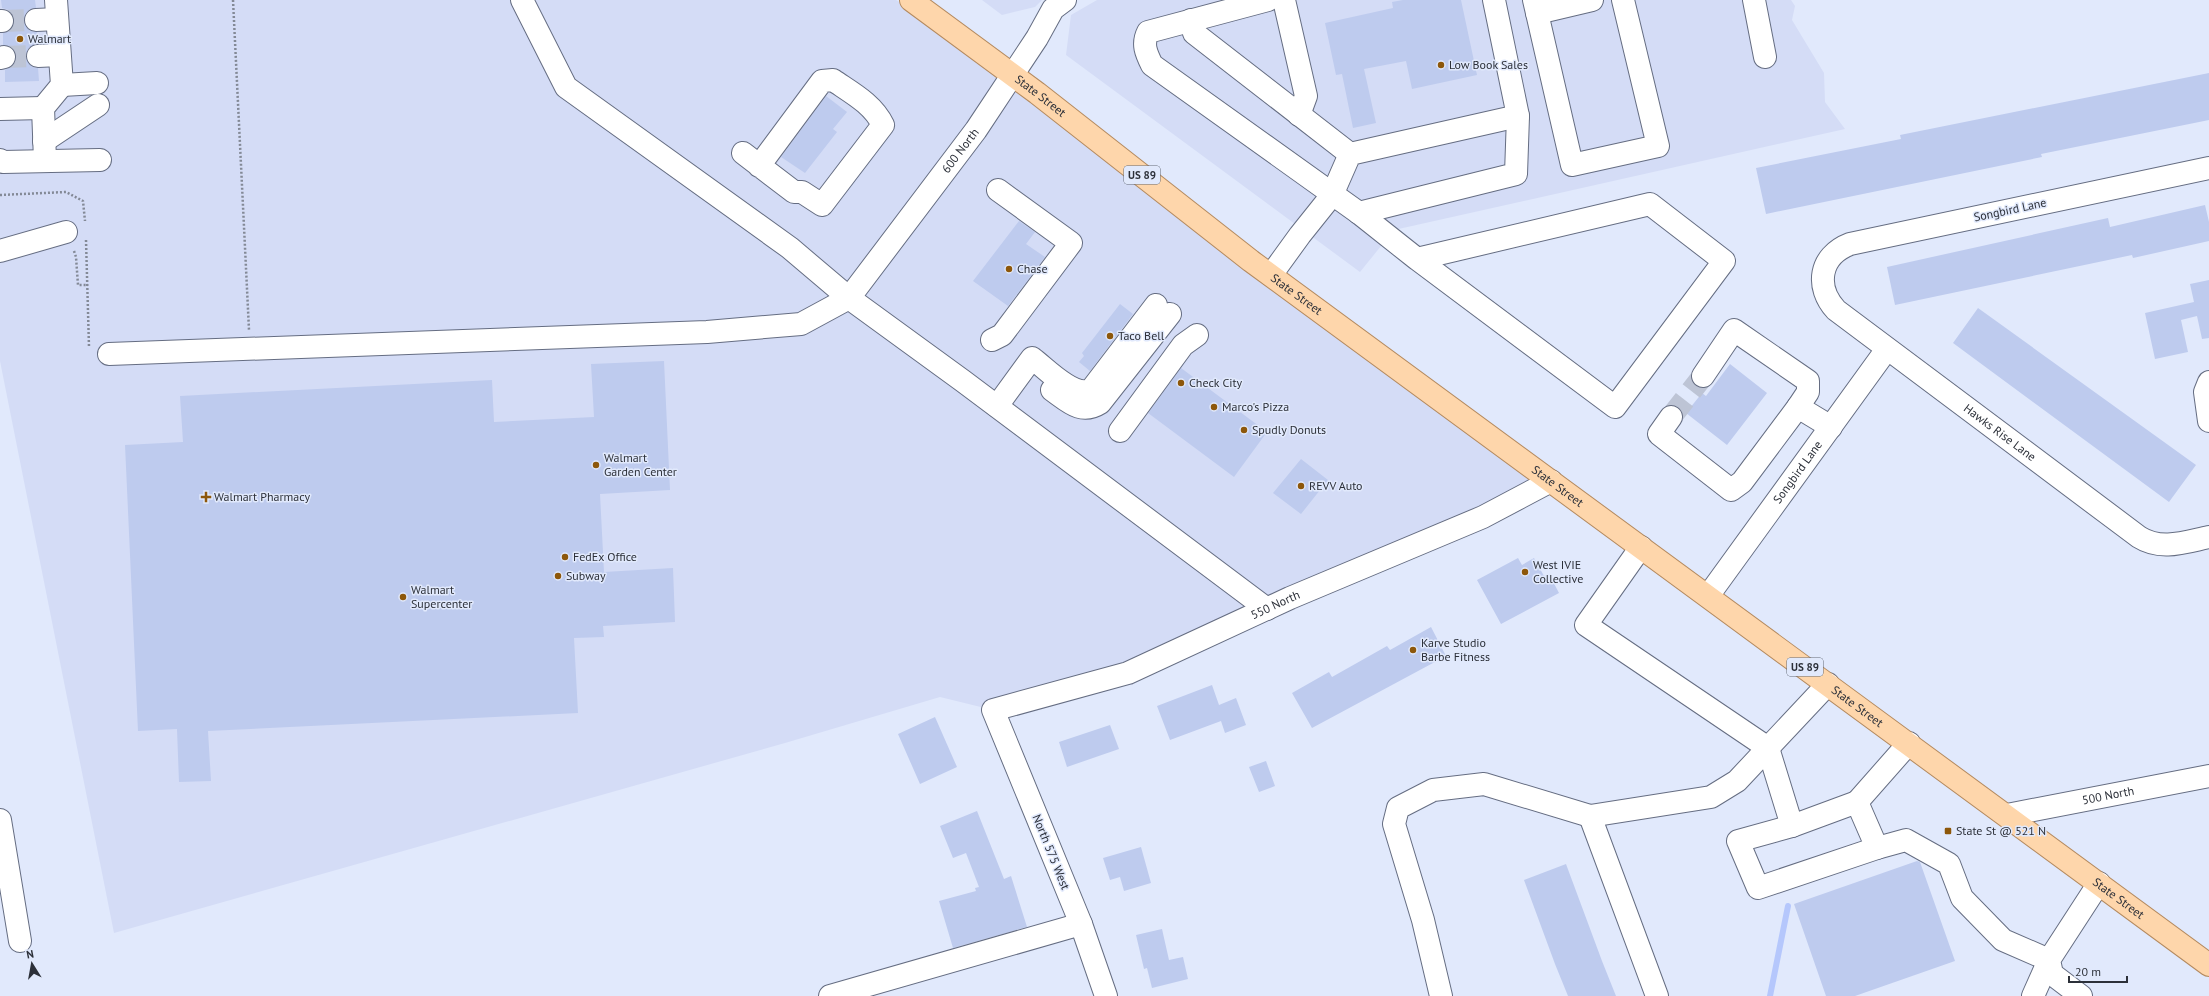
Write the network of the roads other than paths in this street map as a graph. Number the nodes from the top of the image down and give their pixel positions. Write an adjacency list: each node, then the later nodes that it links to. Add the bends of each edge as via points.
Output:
1 (522, 0): 36 (street, via 566,87 790,248)
2 (911, 0): 14 (main road, State Street / US 89)
3 (1065, 0): 14 (street, 600 North, via 1053,9)
4 (1268, 0): 12 (street)
5 (1284, 0): 20 (street, via 1306,96)
6 (1494, 0): 21 (street)
7 (1592, 0): 10 (street)
8 (1623, 0): 10 (street, via 1658,146 1572,165)
9 (1754, 0): 13 (street)
10 (1536, 6)
11 (49, 13): 16 (street, via 48,56)
12 (1191, 20): 20 (street, via 1194,33); 29 (street, via 1148,32 1144,40 1146,53 1152,65)
13 (1765, 57)
14 (1013, 76): 35 (main road, State Street / US 89); 36 (street, 600 North, via 976,130)
15 (97, 83): 16 (street)
16 (62, 85): 18 (street)
17 (98, 105): 22 (street)
18 (43, 108): 19 (street); 22 (street)
19 (0, 109)
20 (1299, 114): 23 (street)
21 (1518, 116): 23 (street); 30 (street, via 1516,174)
22 (45, 150): 25 (street, via 3,162); 26 (street)
23 (1350, 154): 29 (street)
24 (751, 159): 24 (street, via 794,192 802,192 822,205 883,125 878,114 868,104 833,80 822,81)
25 (0, 160)
26 (100, 160)
27 (2209, 168): 34 (street, Songbird Lane, via 1850,244 1835,253)
28 (998, 190): 39 (street, via 1071,243 1002,335)
29 (1332, 195): 30 (street); 35 (street)
30 (1359, 213): 33 (street)
31 (79, 229): 32 (street)
32 (0, 251)
33 (1418, 259): 33 (street, via 1615,407 1724,261 1650,204)
34 (1823, 272): 40 (street, Hawks Rise Lane, via 1823,288 1830,303)
35 (1271, 275): 50 (main road, State Street / US 89)
36 (849, 298): 41 (street, via 801,324 708,332); 44 (street)
37 (1163, 309): 44 (street, via 1100,403 1093,408 1078,408 1028,364)
38 (1197, 335): 49 (street, via 1182,345)
39 (992, 340)
40 (1887, 349): 48 (street, Songbird Lane); 51 (street, Hawks Rise Lane, via 2146,541 2161,546)
41 (99, 355)
42 (1703, 376): 45 (street, via 1734,330 1808,381 1808,392)
43 (2209, 382): 47 (street, via 2205,392)
44 (997, 406): 54 (street)
45 (1798, 407): 46 (street, via 1742,482 1731,490 1659,434); 48 (street)
46 (1671, 417)
47 (2209, 421)
48 (1830, 427): 53 (street, Songbird Lane)
49 (1120, 431)
50 (1551, 481): 52 (main road, State Street / US 89); 54 (street, 550 North, via 1483,517)
51 (2209, 537)
52 (1641, 547): 53 (main road, State Street / US 89); 58 (street, via 1586,625)
53 (1708, 596): 55 (main road, State Street / US 89)
54 (1267, 609): 56 (street, 550 North, via 1128,673)
55 (1828, 684): 57 (main road, State Street / US 89); 58 (street)
56 (993, 710): 67 (street, North 575 West)
57 (1909, 743): 60 (street); 61 (main road, State Street / US 89)
58 (1768, 748): 62 (street, via 1737,781 1711,797); 64 (street)
59 (2209, 776): 61 (street, 500 North)
60 (1857, 802): 64 (street); 65 (street)
61 (2007, 815): 66 (main road, State Street / US 89)
62 (1590, 816): 74 (street, via 1484,784 1433,790 1398,808 1394,824 1423,920); 75 (street)
63 (0, 820): 68 (street)
64 (1792, 826): 65 (street, via 1738,841 1758,888)
65 (1877, 848): 69 (street, via 1906,840 1950,864 1962,898 2003,940)
66 (2099, 883): 69 (street); 70 (main road, State Street / US 89)
67 (1081, 924): 72 (street); 73 (street, North 575 West)
68 (20, 941)
69 (2049, 960): 71 (street, via 2052,974); 76 (street)
70 (2209, 965)
71 (2078, 995)
72 (830, 996)
73 (1106, 996)
74 (1441, 996)
75 (1657, 996)
76 (2033, 996)

